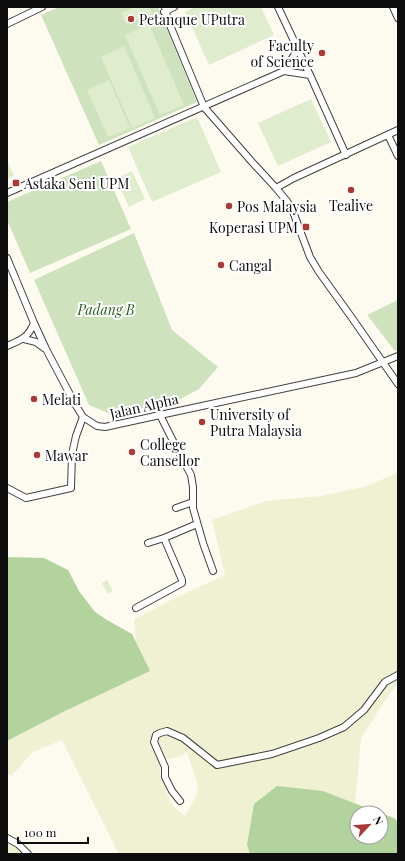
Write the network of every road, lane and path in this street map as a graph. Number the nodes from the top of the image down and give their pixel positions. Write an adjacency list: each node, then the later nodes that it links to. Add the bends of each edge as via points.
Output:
1 (42, 7): 7 (street)
2 (174, 7): 5 (street)
3 (278, 7): 8 (street)
4 (393, 7): 6 (street)
5 (163, 9): 11 (street)
6 (398, 18)
7 (7, 24)
8 (298, 49): 9 (street); 10 (street)
9 (284, 71): 10 (street); 11 (street)
10 (310, 75): 14 (street)
11 (204, 107): 16 (street); 17 (street)
12 (398, 130): 13 (street)
13 (388, 135): 14 (street); 15 (street)
14 (346, 154): 16 (street)
15 (398, 156)
16 (276, 188): 24 (street, via 292,209 310,257 319,272)
17 (7, 193)
18 (7, 258): 19 (street, Jalan Alpha)
19 (34, 324): 20 (street); 22 (street, Jalan Alpha)
20 (24, 339): 21 (street); 22 (street, via 36,342)
21 (7, 346)
22 (46, 349): 27 (street, Jalan Alpha)
23 (398, 356): 24 (street, Jalan Alpha)
24 (384, 362): 25 (street); 26 (street, Jalan Alpha, via 356,373)
25 (398, 384)
26 (160, 415): 27 (street, Jalan Alpha, via 105,428); 29 (street, via 191,475 194,487)
27 (83, 417): 28 (street, via 72,454 71,488 26,498)
28 (7, 488)
29 (193, 502): 30 (street); 31 (street)
30 (176, 508)
31 (197, 524): 32 (street); 34 (street)
32 (164, 538): 33 (street); 35 (street, via 182,583)
33 (148, 543)
34 (213, 570)
35 (136, 608)
36 (398, 674): 37 (street, via 385,682 364,710 344,727 272,754 217,765 183,738 167,732 156,735 154,742 165,767 165,777)
37 (180, 801)
38 (7, 838): 39 (street)
39 (28, 854)

